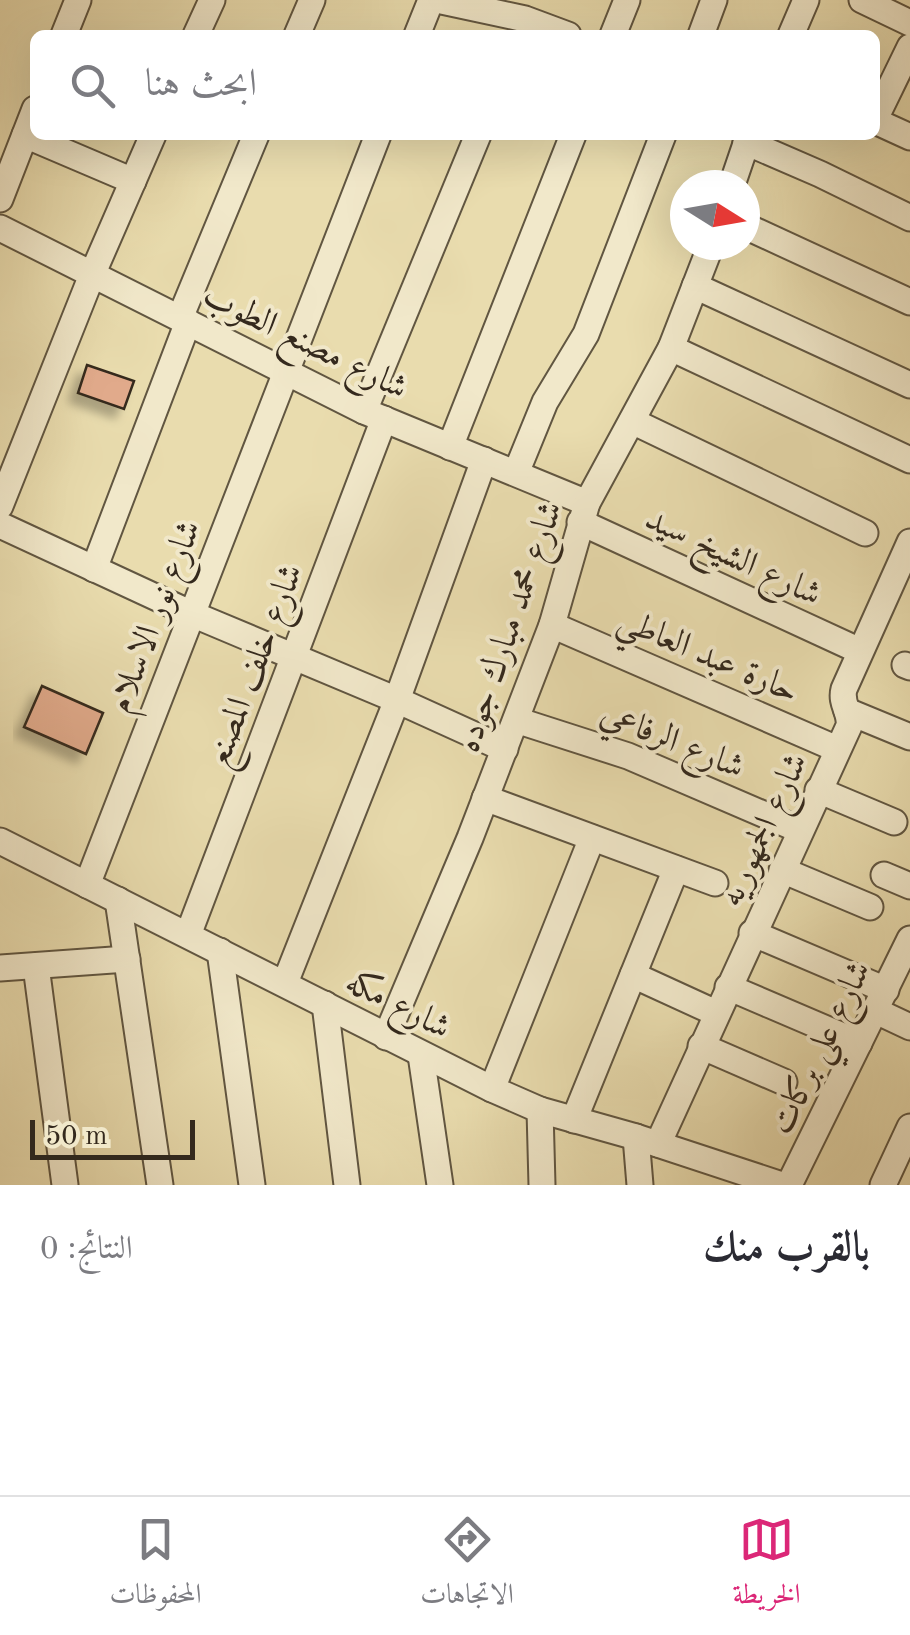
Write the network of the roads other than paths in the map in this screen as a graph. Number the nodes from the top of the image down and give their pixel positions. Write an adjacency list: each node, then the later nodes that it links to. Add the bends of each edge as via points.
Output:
1 (78, 0): 11 (street)
2 (312, 0): 13 (street)
3 (434, 0): 9 (street); 14 (street)
4 (627, 0): 16 (street)
5 (714, 0): 17 (street)
6 (806, 0): 18 (street)
7 (862, 0): 10 (street)
8 (202, 3): 12 (street)
9 (526, 18): 15 (street)
10 (910, 23)
11 (66, 30)
12 (197, 30)
13 (300, 30)
14 (419, 30)
15 (556, 30)
16 (615, 30)
17 (703, 30)
18 (793, 30)
19 (910, 47): 20 (street)
20 (880, 110)
21 (30, 122): 23 (street)
22 (880, 122): 24 (street)
23 (25, 135): 25 (street); 37 (street)
24 (910, 136)
25 (30, 137)
26 (36, 140): 36 (street)
27 (151, 140): 36 (street)
28 (254, 140): 45 (street)
29 (376, 140): 47 (street, شارع نور الاسلام)
30 (476, 140): 49 (street, شارع خلف المصنع)
31 (571, 140): 51 (street)
32 (660, 140): 54 (street, via 586,334 545,402)
33 (747, 140): 35 (street)
34 (752, 140): 38 (street)
35 (737, 170)
36 (133, 182): 42 (street)
37 (0, 199)
38 (910, 218)
39 (0, 228): 42 (street, شارع مصنع الطوب)
40 (760, 233): 44 (street)
41 (705, 260): 43 (street, شارع محمد مبارك جوده)
42 (92, 275): 45 (street, شارع مصنع الطوب); 55 (street)
43 (695, 286): 46 (street, شارع محمد مبارك جوده); 48 (street)
44 (910, 302)
45 (184, 320): 47 (street, شارع مصنع الطوب); 60 (street)
46 (671, 348): 50 (street, شارع محمد مبارك جوده); 53 (street)
47 (285, 372): 49 (street, شارع مصنع الطوب); 61 (street, شارع نور الاسلام)
48 (910, 385)
49 (374, 415): 51 (street, شارع مصنع الطوب); 64 (street, شارع خلف المصنع)
50 (632, 421): 56 (street, شارع محمد مبارك جوده); 58 (street)
51 (450, 446): 52 (street, شارع مصنع الطوب)
52 (484, 460): 54 (street, شارع مصنع الطوب); 65 (street)
53 (910, 460)
54 (516, 473): 56 (street, شارع مصنع الطوب)
55 (0, 506)
56 (583, 512): 62 (street, شارع محمد مبارك جوده); 63 (street, شارع الشيخ سيد)
57 (0, 526): 60 (street)
58 (865, 533)
59 (910, 542): 63 (street, شارع الجمهوريه)
60 (94, 569): 61 (street)
61 (192, 614): 64 (street); 81 (street, شارع نور الاسلام)
62 (552, 625): 67 (street, شارع محمد مبارك جوده); 70 (street, حارة عبد العاطي)
63 (860, 651): 66 (street, شارع الجمهوريه, via 842,695)
64 (294, 656): 65 (street); 86 (street, شارع خلف المصنع)
65 (397, 700): 69 (street); 93 (street)
66 (847, 711): 68 (street); 70 (street, شارع الجمهوريه)
67 (516, 720): 69 (street, شارع محمد مبارك جوده); 74 (street, شارع الرفاعي, via 628,756)
68 (910, 738)
69 (505, 749): 72 (street, شارع محمد مبارك جوده)
70 (837, 749): 71 (street, شارع الجمهوريه)
71 (818, 790): 73 (street); 74 (street, شارع الجمهوريه)
72 (485, 798): 75 (street); 99 (street, شارع محمد مبارك جوده)
73 (894, 822)
74 (800, 830): 78 (street, شارع الجمهوريه)
75 (592, 838): 77 (street); 104 (street)
76 (0, 842): 81 (street, شارع مكه)
77 (676, 868): 80 (street); 92 (street)
78 (782, 870): 84 (street); 85 (street, شارع الجمهوريه)
79 (884, 874): 82 (street)
80 (715, 883)
81 (87, 885): 83 (street, شارع مكه)
82 (910, 886)
83 (118, 900): 86 (street, شارع مكه); 89 (street)
84 (870, 907)
85 (752, 933): 94 (street, شارع الجمهوريه); 95 (street)
86 (188, 935): 88 (street, شارع مكه)
87 (909, 943): 95 (street, شارع علي بركات)
88 (220, 951): 93 (street, شارع مكه); 112 (street)
89 (127, 958): 90 (street); 111 (street)
90 (36, 966): 91 (street); 110 (street)
91 (0, 968)
92 (632, 976): 97 (street); 106 (street)
93 (285, 983): 96 (street, شارع مكه)
94 (728, 987): 97 (street, شارع الجمهوريه); 100 (street)
95 (881, 1000): 98 (street); 100 (street, شارع علي بركات)
96 (325, 1004): 99 (street, شارع مكه); 113 (street)
97 (716, 1013): 101 (street, شارع الجمهوريه)
98 (910, 1027)
99 (386, 1037): 102 (street, شارع مكه)
100 (860, 1043): 117 (street, شارع علي بركات)
101 (701, 1046): 103 (street); 108 (street, شارع الجمهوريه)
102 (421, 1055): 104 (street, شارع مكه); 114 (street)
103 (784, 1082)
104 (492, 1089): 105 (street, شارع مكه)
105 (540, 1110): 106 (street, شارع مكه); 115 (street)
106 (574, 1120): 108 (street, شارع مكه)
107 (910, 1127): 118 (street)
108 (647, 1140): 109 (street, شارع مكه); 116 (street)
109 (726, 1176): 117 (street, شارع مكه)
110 (66, 1185)
111 (160, 1185)
112 (252, 1185)
113 (346, 1185)
114 (440, 1185)
115 (542, 1185)
116 (640, 1185)
117 (786, 1185)
118 (883, 1185)

